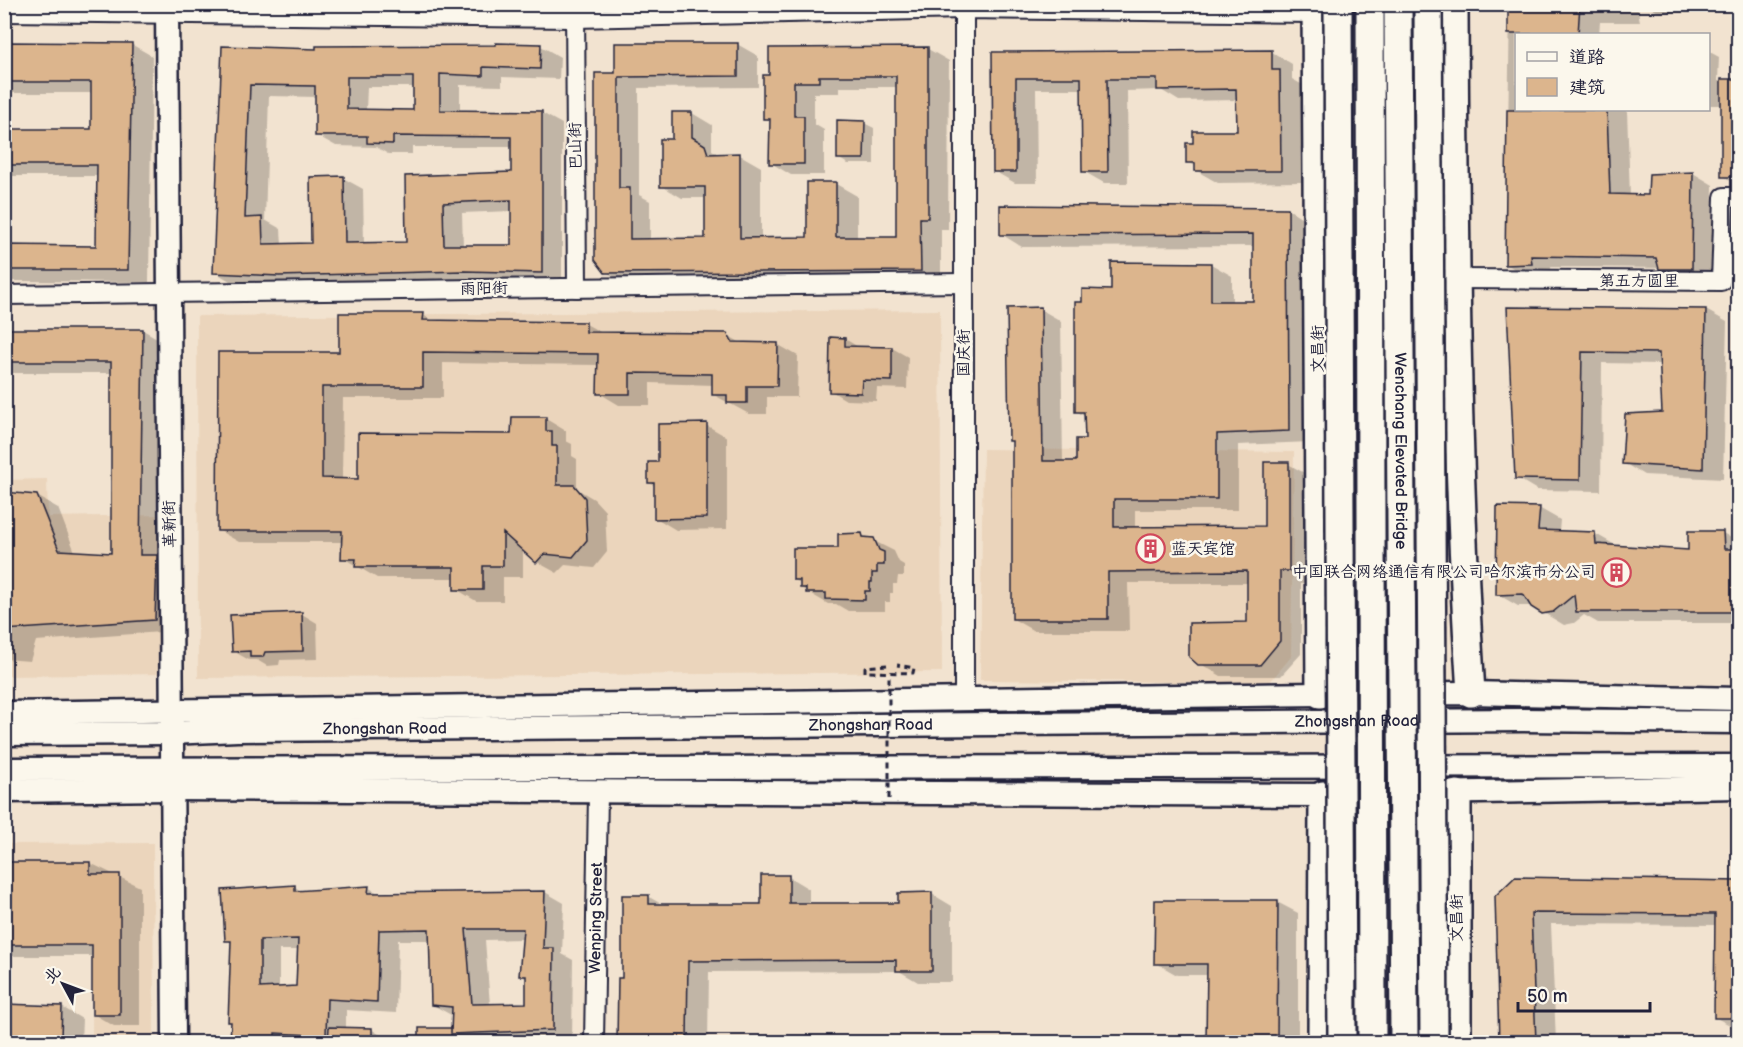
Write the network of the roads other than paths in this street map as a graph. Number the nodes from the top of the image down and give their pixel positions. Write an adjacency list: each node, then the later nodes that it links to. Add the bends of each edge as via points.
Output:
1 (1370, 4): 16 (highway, Wenchang Elevated Bridge, bridge)
2 (1398, 4): 35 (highway, Wenchang Elevated Bridge, bridge)
3 (1428, 4): 29 (highway, bridge)
4 (1454, 4): 11 (highway)
5 (964, 7): 6 (street); 8 (street); 12 (street, 国庆街)
6 (1323, 7): 18 (highway, bridge, via 1342,546)
7 (167, 10): 8 (street); 9 (street); 14 (main road, 革新街)
8 (575, 11): 13 (street, 巴山街)
9 (4, 12)
10 (1738, 197): 11 (street, 第五方圆里, via 1724,196 1721,281)
11 (1457, 279): 17 (highway)
12 (964, 284): 13 (street, 雨阳街); 20 (street, 国庆街)
13 (577, 288): 14 (street, 雨阳街)
14 (168, 293): 15 (street, 雨阳街); 21 (main road, 革新街)
15 (4, 295)
16 (1370, 610): 18 (highway, bridge); 40 (highway, Wenchang Elevated Bridge, bridge)
17 (1471, 693): 18 (main road); 19 (main road)
18 (1330, 698): 20 (main road); 39 (highway, bridge)
19 (1738, 699)
20 (964, 701): 21 (main road)
21 (172, 710): 22 (main road); 24 (main road, 革新街)
22 (4, 713)
23 (1738, 722): 24 (main road, Zhongshan Road, via 1510,720)
24 (170, 733): 25 (main road, Zhongshan Road); 28 (main road, 革新街)
25 (4, 734)
26 (1738, 766): 28 (main road)
27 (4, 769): 28 (main road)
28 (170, 779): 31 (main road); 32 (main road); 36 (main road, 革新街)
29 (1433, 779): 35 (highway, bridge); 42 (highway, bridge)
30 (1738, 787): 33 (main road)
31 (4, 791)
32 (598, 793): 34 (main road); 37 (street, Wenping Street)
33 (1457, 794): 34 (main road); 43 (highway, 文昌街)
34 (1323, 795): 38 (highway)
35 (1403, 886): 41 (highway, Wenchang Elevated Bridge, bridge)
36 (174, 1042)
37 (594, 1042)
38 (1322, 1042)
39 (1342, 1042)
40 (1372, 1042)
41 (1404, 1042)
42 (1434, 1042)
43 (1457, 1042)

